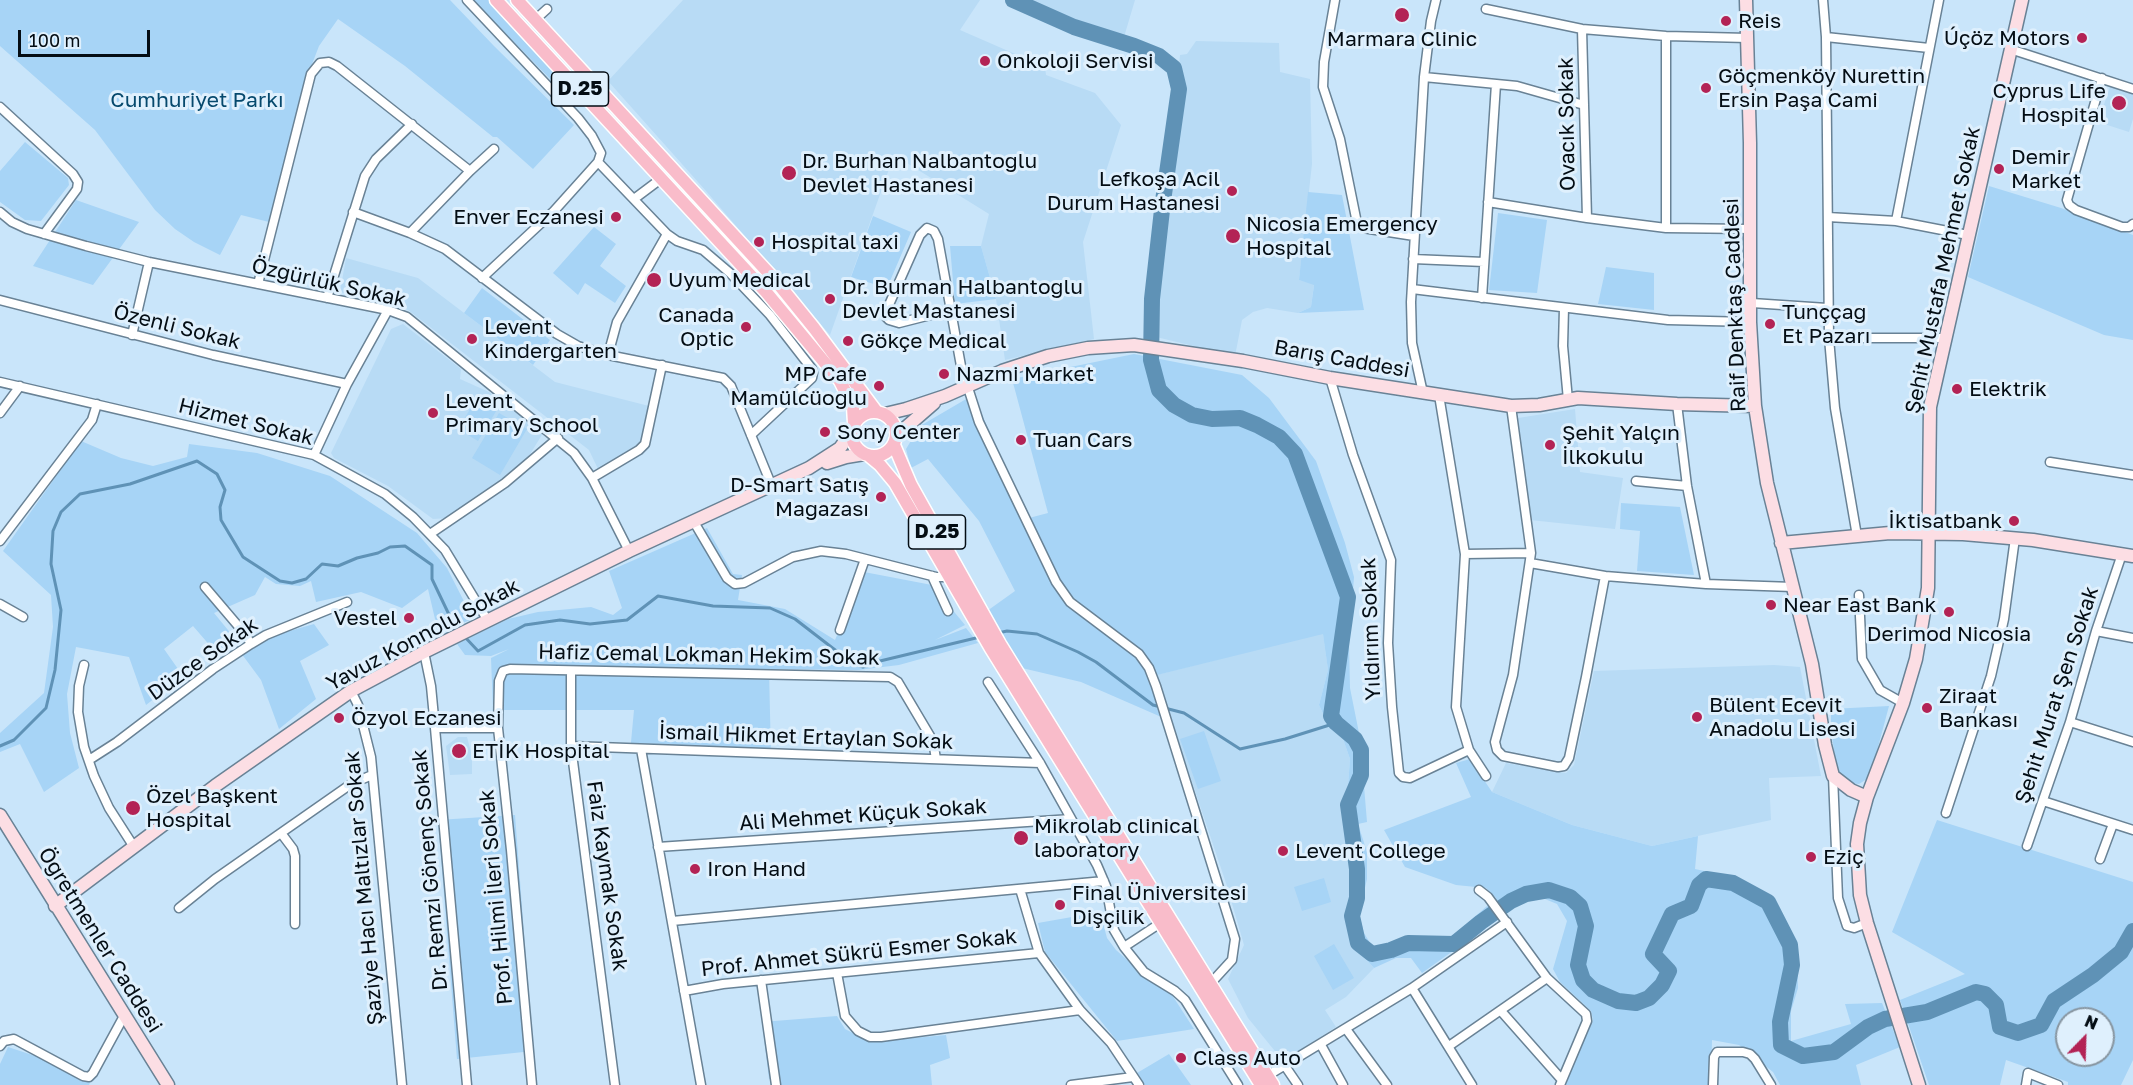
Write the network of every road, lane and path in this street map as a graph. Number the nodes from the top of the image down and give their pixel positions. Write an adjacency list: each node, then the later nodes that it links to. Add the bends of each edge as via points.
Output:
1 (467, 0): 27 (street, via 588,130 601,153)
2 (496, 0): 29 (main road, D.25)
3 (517, 0): 12 (main road, D.25)
4 (1335, 0): 44 (street, via 1323,87 1340,139 1357,223 1366,229)
5 (1436, 0): 19 (street)
6 (1746, 0): 16 (street, Raif Denktaş Caddesi)
7 (1824, 0): 15 (street)
8 (1939, 0): 17 (street)
9 (2022, 0): 18 (street, Şehit Mustafa Mehmet Sokak)
10 (547, 9): 12 (street)
11 (1486, 9): 13 (street)
12 (536, 19): 79 (main road, D.25, via 776,281)
13 (1582, 29): 14 (street); 23 (street, Ovacık Sokak)
14 (1666, 36): 16 (street); 38 (street)
15 (1826, 37): 17 (street); 34 (street)
16 (1748, 38): 39 (street, Raif Denktaş Caddesi)
17 (1929, 48): 36 (street)
18 (2010, 49): 20 (street); 43 (street, Şehit Mustafa Mehmet Sokak)
19 (1424, 77): 21 (street); 44 (street)
20 (2102, 78): 22 (street); 37 (street, via 2067,200 2076,210 2122,227)
21 (1496, 84): 23 (street); 31 (street)
22 (2133, 89)
23 (1584, 105): 35 (street, Ovacık Sokak)
24 (0, 107): 41 (street, via 77,179 77,189)
25 (412, 124): 28 (street); 33 (street, via 372,164); 49 (street, via 337,66 316,66)
26 (495, 149): 28 (street)
27 (598, 162): 30 (street); 48 (street, via 554,211)
28 (470, 171): 40 (street)
29 (662, 178): 30 (street); 80 (main road, D.25, via 766,292 840,381 853,406)
30 (634, 199): 42 (street)
31 (1488, 202): 35 (street); 47 (street)
32 (0, 212): 41 (street, Özgürlük Sokak, via 17,224)
33 (353, 212): 40 (street); 51 (street)
34 (1828, 217): 36 (street); 56 (street)
35 (1587, 218): 38 (street)
36 (1896, 221): 43 (street)
37 (2133, 224)
38 (1666, 228): 39 (street)
39 (1751, 229): 54 (street, Raif Denktaş Caddesi)
40 (410, 233): 48 (street, via 445,249)
41 (44, 234): 46 (street, Özgürlük Sokak)
42 (667, 234): 63 (street, via 617,322); 81 (street, via 703,250 730,273 770,315 813,371 812,378)
43 (1968, 235): 62 (street, Şehit Mustafa Mehmet Sokak)
44 (1414, 236): 45 (street)
45 (1413, 259): 47 (street); 50 (street)
46 (149, 262): 49 (street, Özgürlük Sokak); 60 (street)
47 (1484, 262): 52 (street)
48 (482, 278): 63 (street, via 564,339)
49 (258, 284): 51 (street, Özgürlük Sokak)
50 (1412, 289): 52 (street); 70 (street, via 1411,332)
51 (327, 298): 57 (street, Özgürlük Sokak)
52 (1482, 298): 55 (street)
53 (0, 300): 60 (street, Özenli Sokak)
54 (1752, 303): 56 (street); 59 (street, Raif Denktaş Caddesi)
55 (1564, 308): 59 (street, via 1668,320); 73 (street)
56 (1827, 308): 61 (street)
57 (388, 310): 67 (street); 82 (street, Özgürlük Sokak, via 410,319)
58 (950, 310): 58 (street, via 899,322 886,317 926,229 933,229 938,239); 69 (street)
59 (1750, 322): 77 (street, Raif Denktaş Caddesi)
60 (132, 335): 67 (street, Özenli Sokak)
61 (1829, 338): 62 (street); 96 (street, via 1835,408)
62 (1945, 338): 94 (street, Şehit Mustafa Mehmet Sokak, via 1930,407)
63 (608, 355): 64 (street)
64 (662, 365): 81 (street, via 726,379); 89 (street, via 645,444)
65 (1330, 378): 69 (street, Barış Caddesi, via 1134,345 1048,356); 70 (street, Barış Caddesi); 137 (street, Yıldırım Sokak, via 1391,561 1388,643 1399,773 1410,778)
66 (0, 382): 68 (street, Hizmet Sokak)
67 (347, 384): 84 (street)
68 (20, 386): 74 (street, Hizmet Sokak); 78 (street)
69 (966, 386): 72 (street, Barış Caddesi); 171 (street, via 979,422 1056,582 1070,602 1139,654 1149,668 1235,939 1232,960)
70 (1423, 393): 71 (street, Barış Caddesi)
71 (1439, 395): 76 (street, Barış Caddesi); 102 (street)
72 (945, 396): 79 (street); 83 (street, via 918,416)
73 (1568, 400): 75 (street, Barış Caddesi); 76 (street, Barış Caddesi)
74 (97, 404): 84 (street, Hizmet Sokak); 98 (street, via 92,420)
75 (1677, 404): 77 (street, Barış Caddesi); 92 (street)
76 (1511, 406): 101 (street)
77 (1755, 406): 99 (street, Raif Denktaş Caddesi)
78 (0, 413)
79 (881, 413): 80 (main road, via 864,414); 83 (main road, D.25, via 894,423)
80 (853, 427): 85 (main road, D.25, via 854,445); 87 (street, Yavuz Konnolu Sokak, via 840,448)
81 (751, 435): 91 (street)
82 (558, 438): 89 (street, Özgürlük Sokak); 95 (street, via 505,483)
83 (895, 441): 85 (main road, via 883,455); 117 (main road, D.25, via 911,485)
84 (314, 455): 95 (street, Hizmet Sokak, via 390,498)
85 (866, 455): 87 (street, Yavuz Konnolu Sokak); 108 (main road, D.25, via 895,483)
86 (2050, 462): 88 (street)
87 (809, 468): 91 (street, Yavuz Konnolu Sokak)
88 (2133, 475)
89 (592, 478): 100 (street, Özgürlük Sokak)
90 (1636, 481): 92 (street)
91 (771, 484): 93 (street, Yavuz Konnolu Sokak)
92 (1687, 486): 109 (street)
93 (694, 522): 100 (street, Yavuz Konnolu Sokak); 104 (street, via 727,578 736,584 809,552 835,552)
94 (1928, 533): 96 (street); 97 (street); 130 (street, Şehit Mustafa Mehmet Sokak, via 1928,588 1917,659)
95 (430, 534): 118 (street, Hizmet Sokak, via 445,550)
96 (1857, 536): 99 (street)
97 (2015, 538): 103 (street); 146 (street, via 2004,619 1991,676)
98 (0, 540)
99 (1780, 543): 111 (street, Raif Denktaş Caddesi)
100 (629, 551): 118 (street, Yavuz Konnolu Sokak)
101 (1531, 553): 102 (street); 105 (street)
102 (1465, 554): 137 (street, via 1455,697)
103 (2127, 555): 120 (street, Şehit Murat Şen Sokak)
104 (865, 559): 106 (street); 119 (street)
105 (1530, 563): 107 (street); 107 (street, via 1513,675 1495,742 1503,756 1558,767 1564,766 1569,758)
106 (932, 576): 108 (street); 115 (street)
107 (1605, 576): 109 (street)
108 (949, 577): 117 (main road, D.25)
109 (1706, 584): 111 (street)
110 (204, 587): 122 (street)
111 (1793, 587): 143 (street, Raif Denktaş Caddesi)
112 (1859, 595): 130 (street, via 1862,659 1880,690)
113 (347, 602): 122 (street, Düzce Sokak)
114 (0, 604): 116 (street)
115 (948, 611)
116 (23, 617)
117 (979, 619): 123 (main road, D.25)
118 (488, 621): 124 (street, Yavuz Konnolu Sokak)
119 (840, 630)
120 (2096, 632): 121 (street); 131 (street, Şehit Murat Şen Sokak)
121 (2133, 638)
122 (251, 644): 139 (street, Düzce Sokak)
123 (995, 645): 165 (main road, D.25); 171 (main road, D.25)
124 (424, 652): 129 (street, Yavuz Konnolu Sokak); 132 (street, Dr. Remzi Gönenç Sokak)
125 (84, 665): 139 (street, via 78,712)
126 (503, 671): 127 (street, Hafiz Cemal Lokman Hekim Sokak); 133 (street, Prof. Hilmi İleri Sokak, via 499,681)
127 (571, 671): 135 (street, Faiz Kaymak Sokak); 138 (street, Hafiz Cemal Lokman Hekim Sokak, via 890,677 899,685 933,741)
128 (988, 682): 140 (street)
129 (351, 691): 141 (street, Şaziye Hacı Maltızlar Sokak, via 367,734); 153 (street, Yavuz Konnolu Sokak)
130 (1903, 703): 144 (street, Şehit Mustafa Mehmet Sokak)
131 (2070, 722): 134 (street); 145 (street, Şehit Murat Şen Sokak)
132 (435, 728): 133 (street); 187 (street, Dr. Remzi Gönenç Sokak)
133 (498, 728): 188 (street, Prof. Hilmi İleri Sokak)
134 (2133, 742)
135 (571, 746): 136 (street, İsmail Hikmet Ertaylan Sokak); 189 (street, Faiz Kaymak Sokak)
136 (641, 749): 138 (street, İsmail Hikmet Ertaylan Sokak); 154 (street)
137 (1469, 750): 142 (street)
138 (936, 759): 140 (street, İsmail Hikmet Ertaylan Sokak)
139 (88, 760): 153 (street, via 109,808)
140 (1040, 763): 148 (street)
141 (372, 775): 151 (street, via 351,784); 186 (street, Şaziye Hacı Maltızlar Sokak)
142 (1486, 776)
143 (1833, 776): 144 (street); 163 (street, via 1838,898 1847,926 1854,928)
144 (1867, 797): 163 (street, Şehit Mustafa Mehmet Sokak, via 1857,844 1860,895)
145 (2043, 801): 149 (street); 152 (street, Şehit Murat Şen Sokak)
146 (1946, 813)
147 (0, 815): 159 (street, Öğretmenler Caddesi)
148 (1071, 819): 154 (street, Ali Mehmet Küçuk Sokak); 156 (street)
149 (2113, 824): 150 (street); 155 (street)
150 (2133, 830)
151 (281, 833): 160 (street); 164 (street, via 295,856)
152 (2027, 846)
153 (134, 847): 159 (street, Yavuz Konnolu Sokak)
154 (658, 847): 162 (street)
155 (2100, 859)
156 (1104, 881): 157 (street); 166 (street, via 1112,923)
157 (1020, 889): 162 (street); 167 (street)
158 (1479, 890): 161 (street)
159 (55, 906): 176 (street, Öğretmenler Caddesi)
160 (179, 908)
161 (1505, 920): 169 (street); 172 (street)
162 (672, 921): 173 (street)
163 (1867, 923): 200 (street, Şehit Mustafa Mehmet Sokak)
164 (295, 924)
165 (1159, 924): 166 (street); 183 (main road, D.25)
166 (1124, 947): 193 (street, via 1144,972 1185,1000)
167 (1039, 953): 168 (street, Prof. Ahmet Sükrü Esmer Sokak); 174 (street)
168 (837, 973): 170 (street, Prof. Ahmet Sükrü Esmer Sokak); 174 (street, via 845,1017 870,1037)
169 (1547, 978): 175 (street); 184 (street, via 1587,1017)
170 (761, 980): 173 (street, Prof. Ahmet Sükrü Esmer Sokak); 191 (street)
171 (1210, 984): 183 (main road, D.25)
172 (1412, 988): 177 (street); 180 (street)
173 (684, 990): 190 (street)
174 (1080, 1010): 182 (street, via 1111,1043)
175 (1501, 1011): 180 (street); 184 (street)
176 (124, 1016): 179 (street, via 89,1077 14,1039); 185 (street, Öğretmenler Caddesi)
177 (1346, 1029): 178 (street); 196 (street)
178 (1321, 1045): 181 (street); 195 (street)
179 (0, 1046)
180 (1449, 1046): 197 (street)
181 (1285, 1066): 183 (street); 194 (street)
182 (1136, 1081): 192 (street)
183 (1267, 1082)
184 (1561, 1083)
185 (168, 1085)
186 (402, 1085)
187 (467, 1085)
188 (532, 1085)
189 (615, 1085)
190 (700, 1085)
191 (776, 1085)
192 (1071, 1085)
193 (1238, 1085)
194 (1298, 1085)
195 (1343, 1085)
196 (1387, 1085)
197 (1472, 1085)
198 (1713, 1085): 199 (street, via 1717,1052 1750,1054)
199 (1771, 1085)
200 (1919, 1085)
201 (2026, 1085): 202 (street, via 2028,1073)
202 (2058, 1085)

